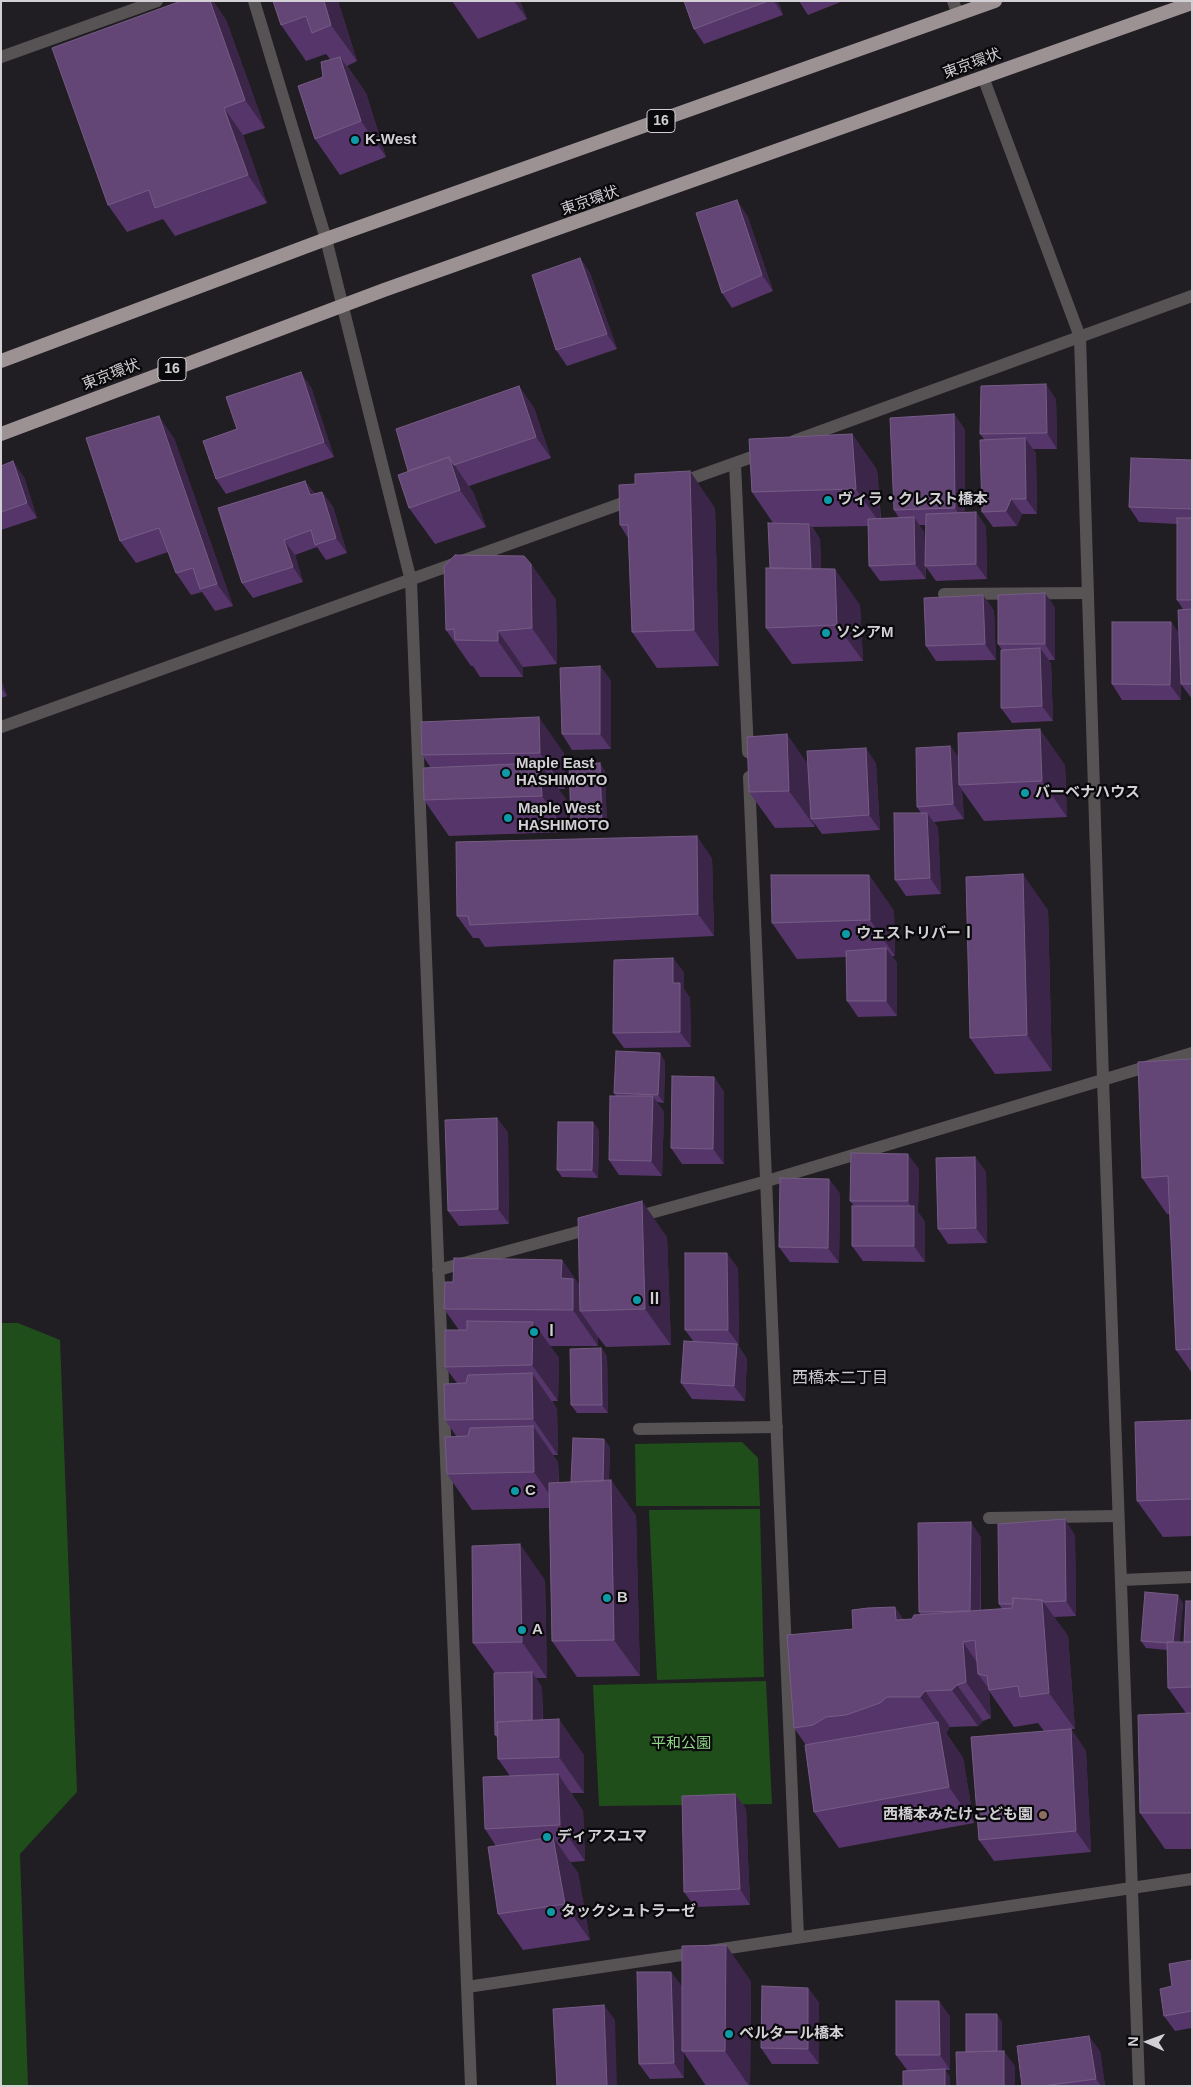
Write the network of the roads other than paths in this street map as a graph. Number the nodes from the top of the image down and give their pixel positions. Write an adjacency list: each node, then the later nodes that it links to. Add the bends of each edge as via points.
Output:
1 (157, 1): 7 (street)
2 (254, 1): 9 (street)
3 (953, 1): 6 (street)
4 (995, 1): 6 (highway, 16)
5 (1192, 3): 8 (highway, 東京環状 / 16)
6 (958, 15): 9 (highway, 16)
7 (1, 57)
8 (983, 78): 11 (highway, 東京環状 / 16); 12 (street)
9 (326, 238): 11 (street); 13 (highway, 16)
10 (1192, 296): 12 (street)
11 (343, 306): 14 (highway, 東京環状 / 16); 18 (street)
12 (1080, 337): 15 (street); 19 (street)
13 (1, 361)
14 (1, 434)
15 (735, 463): 16 (street); 24 (street)
16 (671, 486)
17 (644, 496): 18 (street)
18 (411, 581): 21 (street); 27 (street)
19 (1088, 593): 20 (street); 23 (street)
20 (944, 594)
21 (1, 727)
22 (1192, 1053): 23 (street)
23 (1103, 1080): 24 (street); 30 (street)
24 (767, 1181): 25 (street); 28 (street)
25 (626, 1219)
26 (608, 1224): 27 (street)
27 (438, 1270): 37 (street)
28 (777, 1427): 29 (street); 36 (street)
29 (639, 1429)
30 (1118, 1516): 31 (street); 33 (street)
31 (989, 1518)
32 (1192, 1577): 33 (street)
33 (1122, 1580): 35 (street)
34 (1192, 1879): 35 (street)
35 (1132, 1888): 36 (street); 39 (street)
36 (798, 1936): 37 (street)
37 (467, 1987): 38 (street)
38 (471, 2086)
39 (1139, 2086)

